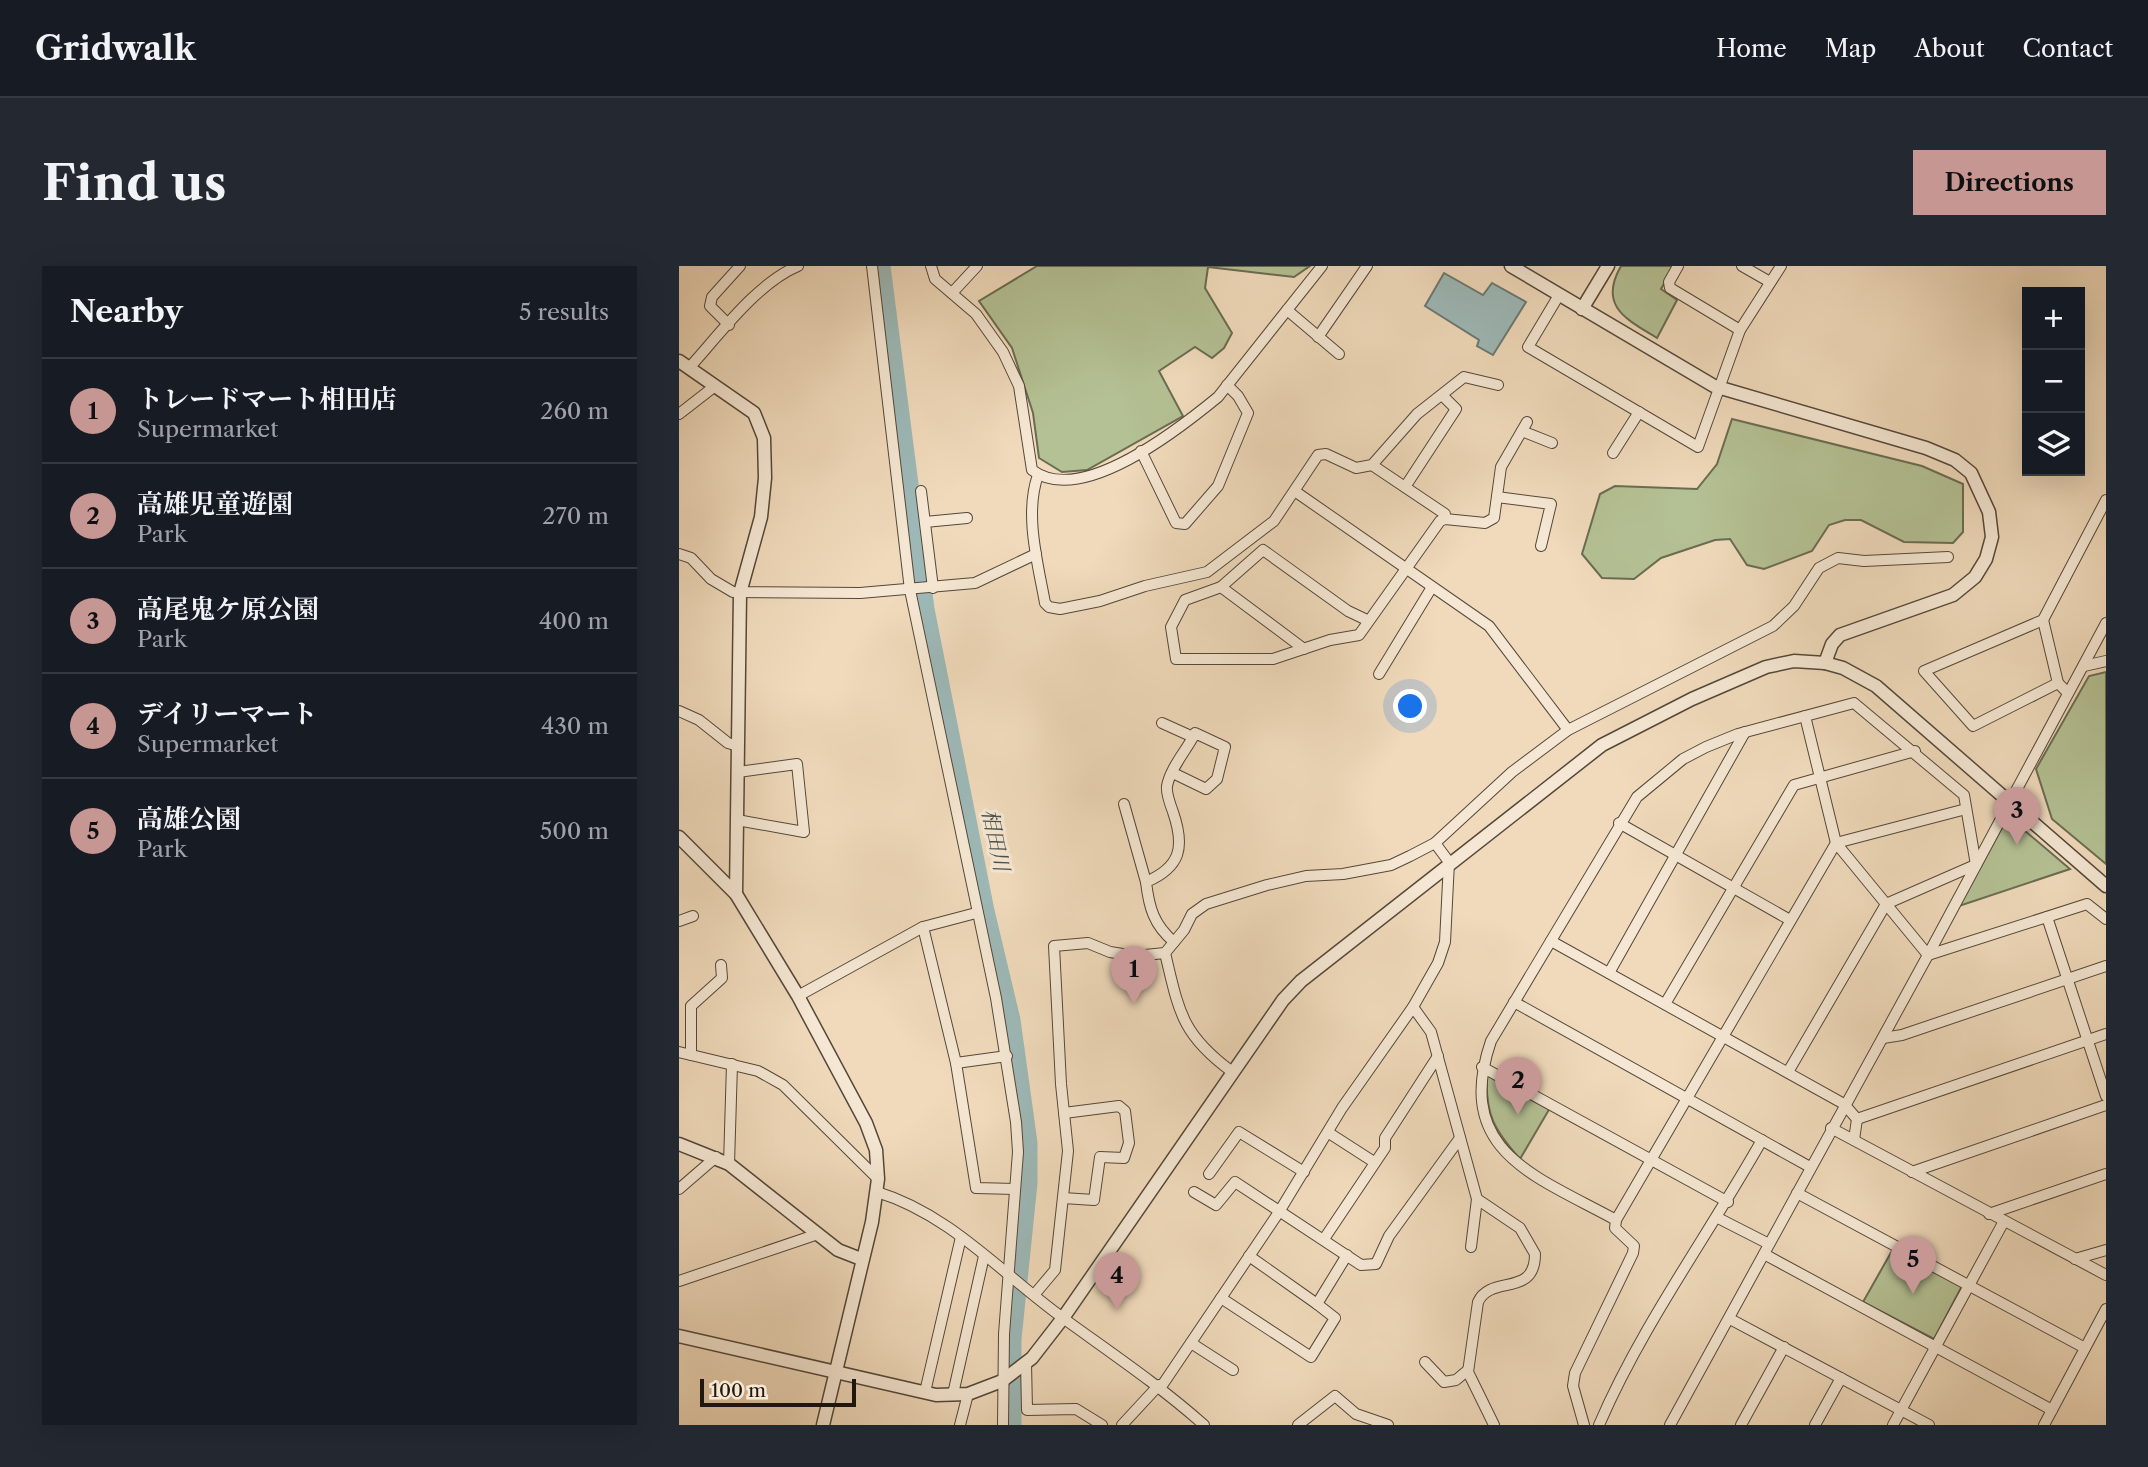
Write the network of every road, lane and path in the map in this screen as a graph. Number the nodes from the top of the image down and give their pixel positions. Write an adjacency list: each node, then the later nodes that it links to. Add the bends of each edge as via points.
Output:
1 (740, 266): 18 (street, via 712,297 710,306)
2 (798, 266): 18 (street, via 764,288)
3 (871, 266): 51 (street)
4 (931, 266): 14 (street, via 935,279)
5 (977, 266): 14 (street)
6 (1322, 266): 17 (street)
7 (1367, 266): 20 (street)
8 (1511, 266): 15 (street)
9 (1608, 266): 16 (street)
10 (1678, 266): 19 (street, via 1670,288)
11 (1742, 266): 13 (street)
12 (1781, 266): 13 (street)
13 (1770, 282): 19 (street)
14 (952, 293): 34 (street, via 976,314 1003,352 1019,386 1028,461)
15 (1559, 295): 16 (street); 28 (street, via 1528,347)
16 (1583, 309): 26 (street)
17 (1287, 310): 20 (street); 23 (street)
18 (729, 325): 22 (street)
19 (1740, 330): 26 (street)
20 (1318, 337): 21 (street)
21 (1339, 354)
22 (684, 365): 25 (street)
23 (1227, 385): 31 (street, via 1202,410); 31 (street, via 1248,413 1218,486 1185,524 1176,523)
24 (1498, 385): 27 (street, via 1468,376)
25 (715, 386): 29 (street); 52 (street, via 754,413 764,438 761,517)
26 (1722, 388): 28 (street, via 1698,447); 58 (street, via 1955,460 1971,472 1985,501 1992,537 1975,577 1953,595 1840,635)
27 (1442, 395): 33 (street, via 1417,414); 35 (street, via 1454,405 1453,416)
28 (1639, 412): 32 (street)
29 (679, 414)
30 (1552, 443): 38 (street, via 1525,426 1501,467)
31 (1141, 451): 34 (street, via 1086,479 1050,481)
32 (1613, 453)
33 (1372, 465): 35 (street); 37 (street, via 1356,468 1318,455)
34 (1038, 475): 45 (street, via 1033,501)
35 (1405, 487): 41 (street, via 1445,514)
36 (921, 491): 42 (street)
37 (1296, 492): 45 (street, via 1274,521 1206,572 1100,601 1049,607); 47 (street)
38 (1497, 497): 41 (street, via 1490,522); 43 (street, via 1552,504)
39 (2106, 500): 53 (street)
40 (967, 518): 42 (street)
41 (1445, 519): 47 (street)
42 (925, 522): 50 (street)
43 (1541, 546)
44 (679, 554): 52 (street, via 691,558 711,579)
45 (1037, 554): 50 (street, via 975,583)
46 (1948, 557): 66 (street, via 1838,558 1819,568 1794,606 1773,626)
47 (1406, 569): 49 (street); 54 (street)
48 (1221, 587): 54 (street, via 1263,550); 56 (street); 56 (street, via 1185,600 1171,627 1176,659 1273,659)
49 (1432, 587): 60 (street); 66 (street, via 1489,626)
50 (930, 588): 51 (street)
51 (912, 590): 52 (street); 90 (street)
52 (740, 593): 69 (street)
53 (2043, 620): 61 (street); 61 (street, via 1924,671 1973,726)
54 (1369, 621): 56 (street, via 1359,635)
55 (2106, 624): 59 (street)
56 (1304, 649)
57 (2106, 661): 59 (street)
58 (1825, 663): 74 (street, via 1876,686); 83 (street, via 1794,661 1766,667 1629,730 1602,745)
59 (2084, 666): 62 (street)
60 (1379, 674)
61 (2058, 683): 62 (street)
62 (2067, 692): 74 (street)
63 (679, 711): 69 (street)
64 (1805, 716): 67 (street); 70 (street, via 1854,703); 73 (street)
65 (1162, 723): 68 (street)
66 (1568, 730): 80 (street, via 1512,772)
67 (1745, 732): 78 (street, via 1683,759 1637,797); 82 (street)
68 (1193, 737): 72 (street); 72 (street, via 1195,733 1225,747 1217,779 1206,789)
69 (738, 746): 71 (street)
70 (1915, 751): 73 (street); 76 (street, via 1964,794)
71 (738, 772): 77 (street); 77 (street, via 797,764 804,832)
72 (1173, 773): 85 (street, via 1166,788 1178,827 1178,856 1165,873)
73 (1820, 778): 81 (street); 87 (street, via 1794,785)
74 (2010, 801): 84 (street); 86 (street)
75 (1124, 804): 85 (street)
76 (1966, 809): 81 (street); 84 (street)
77 (737, 820): 88 (street)
78 (1619, 823): 82 (street); 97 (street)
79 (679, 837): 88 (street)
80 (1435, 843): 83 (street); 98 (street, via 1391,864 1266,885 1206,904 1192,914)
81 (1836, 843): 89 (street); 94 (street)
82 (1677, 856): 87 (street); 103 (street)
83 (1449, 862): 108 (street, via 1445,942); 120 (street, via 1301,981)
84 (1976, 865): 89 (street); 100 (street)
85 (1146, 882): 98 (street, via 1158,929)
86 (2106, 886)
87 (1734, 888): 94 (street); 107 (street)
88 (736, 894): 105 (street)
89 (1886, 904): 100 (street); 121 (street)
90 (976, 913): 96 (street); 115 (street)
91 (693, 916): 95 (street)
92 (2047, 917): 93 (street, via 2087,904); 100 (street); 104 (street)
93 (2106, 919)
94 (1790, 920): 110 (street)
95 (679, 921)
96 (923, 927): 105 (street); 117 (street)
97 (1551, 941): 103 (street); 106 (street)
98 (1174, 942): 99 (street)
99 (1165, 953): 120 (street, via 1192,1035 1204,1051); 126 (street, via 1135,956 1088,943 1054,946)
100 (1928, 955): 111 (street)
101 (721, 965): 114 (street, via 722,978 691,1006)
102 (2106, 966): 104 (street)
103 (1609, 973): 107 (street)
104 (2067, 980): 111 (street); 112 (street)
105 (798, 996): 143 (street, via 866,1123 876,1150)
106 (1514, 1002): 119 (street); 123 (street)
107 (1665, 1004): 110 (street)
108 (1413, 1007): 116 (street, via 1431,1032); 129 (street, via 1357,1084)
109 (2106, 1034): 112 (street)
110 (1724, 1037): 121 (street); 123 (street)
111 (1883, 1038): 124 (street)
112 (2087, 1041): 122 (street); 127 (street)
113 (679, 1052): 114 (street)
114 (691, 1055): 118 (street)
115 (1007, 1056): 117 (street); 145 (street, via 1016,1122)
116 (1438, 1056): 130 (street); 136 (street)
117 (956, 1063): 145 (street, via 976,1188)
118 (733, 1064): 137 (street); 143 (street, via 783,1085)
119 (1482, 1067): 135 (street); 154 (street, via 1481,1102 1497,1143 1521,1168)
120 (1231, 1071): 175 (street)
121 (1788, 1072): 124 (street)
122 (2106, 1096)
123 (1688, 1098): 131 (street); 135 (street)
124 (1844, 1104): 127 (street); 128 (street)
125 (2106, 1105): 140 (street)
126 (1064, 1113): 148 (street, via 1068,1151); 148 (street, via 1119,1106 1125,1111 1129,1143 1124,1158 1100,1157 1094,1200)
127 (1857, 1119): 132 (street)
128 (1831, 1128): 132 (street); 138 (street)
129 (1329, 1133): 136 (street); 139 (street)
130 (1460, 1138): 149 (street); 162 (street, via 1389,1236 1376,1264 1361,1265)
131 (1762, 1140): 138 (street); 150 (street)
132 (1854, 1140): 140 (street)
133 (679, 1144): 134 (street)
134 (716, 1157): 137 (street); 144 (street)
135 (1653, 1161): 150 (street); 154 (street)
136 (1374, 1162): 158 (street)
137 (729, 1164): 156 (street)
138 (1811, 1167): 147 (street)
139 (1304, 1172): 141 (street, via 1239,1132); 151 (street)
140 (1912, 1172): 152 (street)
141 (1209, 1174)
142 (2106, 1174): 152 (street)
143 (877, 1185): 157 (street); 165 (street)
144 (679, 1189)
145 (1016, 1189): 168 (street)
146 (1194, 1192): 151 (street, via 1216,1205 1235,1182)
147 (1797, 1193): 160 (street); 170 (street)
148 (1063, 1198): 171 (street, via 1055,1269)
149 (1477, 1199): 159 (street); 185 (street, via 1520,1228 1535,1264 1521,1282 1482,1294)
150 (1728, 1202): 153 (street)
151 (1279, 1212): 158 (street); 164 (street)
152 (1989, 1214): 155 (street)
153 (1718, 1218): 160 (street); 205 (street, via 1661,1308)
154 (1616, 1220): 204 (street, via 1615,1228 1634,1246 1633,1253 1575,1373 1573,1386)
155 (2003, 1223): 166 (street); 170 (street)
156 (818, 1234): 165 (street, via 838,1250); 169 (street)
157 (961, 1237): 163 (street); 190 (street)
158 (1324, 1239): 162 (street)
159 (1471, 1247)
160 (1767, 1249): 176 (street); 180 (street)
161 (2106, 1250): 166 (street)
162 (1347, 1255): 173 (street)
163 (984, 1256): 168 (street); 191 (street)
164 (1249, 1256): 172 (street); 173 (street)
165 (861, 1259): 186 (street)
166 (2075, 1259): 167 (street)
167 (2106, 1275)
168 (1009, 1276): 171 (street); 188 (street)
169 (679, 1281)
170 (1969, 1285): 180 (street); 181 (street)
171 (1034, 1295): 175 (street)
172 (1221, 1298): 173 (street, via 1311,1357 1335,1318); 178 (street)
173 (1317, 1304)
174 (2106, 1309): 181 (street)
175 (1063, 1318): 183 (street); 189 (street)
176 (1730, 1319): 179 (street); 206 (street)
177 (679, 1336): 186 (street)
178 (1191, 1343): 184 (street); 189 (street)
179 (1784, 1347): 187 (street); 207 (street)
180 (1935, 1347): 193 (street); 194 (street)
181 (2085, 1348): 194 (street)
182 (1425, 1362): 185 (street, via 1444,1382 1456,1380)
183 (1024, 1365): 188 (street); 198 (street, via 1027,1410 1076,1409)
184 (1233, 1370)
185 (1468, 1370): 203 (street)
186 (834, 1373): 190 (street); 195 (street)
187 (1841, 1378): 193 (street); 208 (street)
188 (1004, 1380): 192 (street); 197 (street)
189 (1160, 1386): 199 (street); 200 (street)
190 (925, 1392): 191 (street)
191 (953, 1394): 192 (street)
192 (968, 1394): 196 (street)
193 (1901, 1410): 209 (street); 210 (street)
194 (2052, 1410): 211 (street)
195 (823, 1425)
196 (960, 1425)
197 (1003, 1425)
198 (1102, 1425)
199 (1122, 1425)
200 (1204, 1425)
201 (1298, 1425): 202 (street, via 1335,1396 1356,1414)
202 (1388, 1425)
203 (1494, 1425)
204 (1584, 1425)
205 (1599, 1425)
206 (1670, 1425)
207 (1741, 1425)
208 (1815, 1425)
209 (1893, 1425)
210 (1929, 1425)
211 (2043, 1425)

